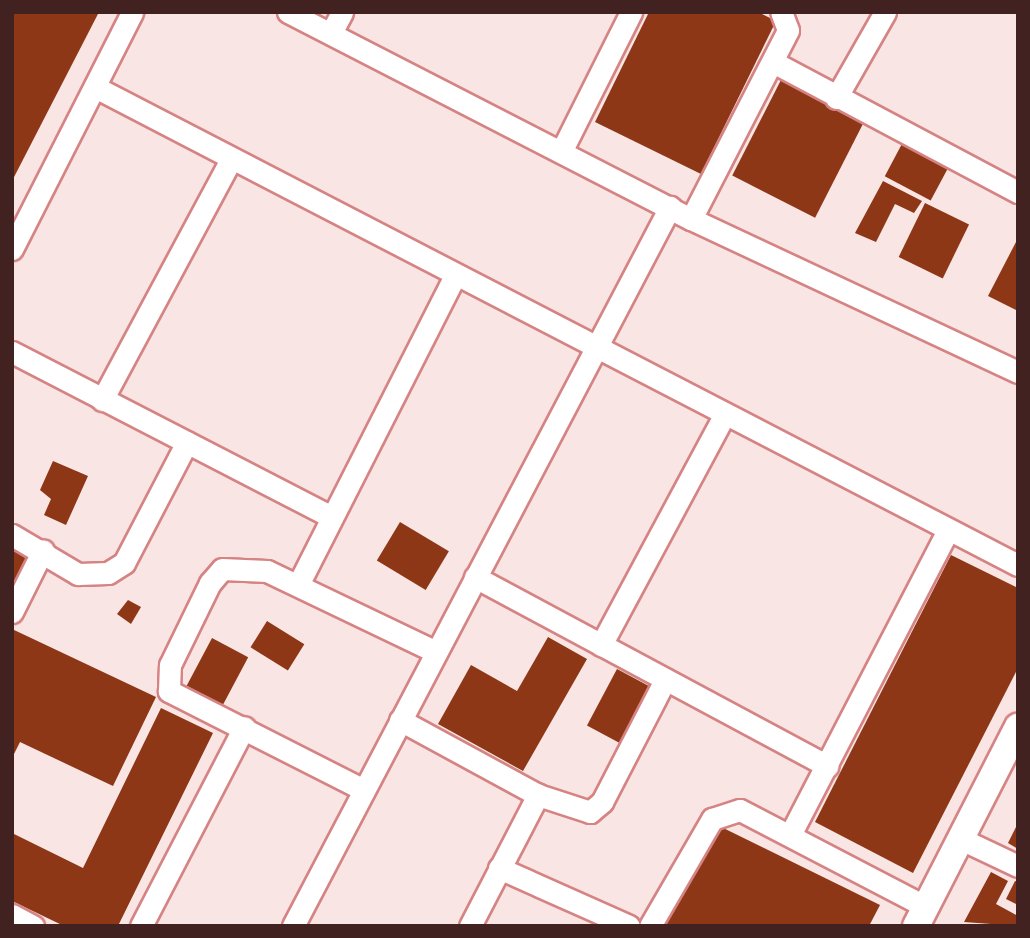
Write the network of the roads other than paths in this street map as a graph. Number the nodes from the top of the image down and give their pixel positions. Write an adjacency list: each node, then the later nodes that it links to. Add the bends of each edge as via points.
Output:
1 (132, 12): 9 (street)
2 (288, 12): 7 (street)
3 (342, 12): 7 (street)
4 (631, 12): 11 (street)
5 (781, 12): 8 (street, via 788,30)
6 (885, 12): 10 (street)
7 (331, 33): 11 (street)
8 (773, 62): 10 (street); 15 (street)
9 (94, 87): 12 (street); 16 (street)
10 (836, 98): 13 (street)
11 (561, 152): 14 (street)
12 (230, 161): 17 (street); 21 (street)
13 (1018, 192)
14 (670, 207): 15 (street); 18 (street)
15 (691, 219): 20 (street)
16 (12, 249)
17 (454, 277): 18 (street); 24 (street)
18 (594, 351): 22 (street); 29 (street)
19 (12, 352): 21 (street)
20 (1016, 365)
21 (102, 400): 23 (street)
22 (724, 416): 25 (street); 32 (street)
23 (187, 442): 24 (street); 27 (street, via 124,563 93,578)
24 (332, 517): 30 (street)
25 (948, 530): 28 (street); 38 (street)
26 (12, 535): 27 (street)
27 (43, 550): 31 (street)
28 (1018, 565)
29 (475, 577): 32 (street); 33 (street)
30 (298, 585): 33 (street); 36 (street, via 254,568 222,569 170,665 169,691)
31 (12, 612)
32 (601, 645): 34 (street)
33 (436, 652): 35 (street)
34 (665, 680): 38 (street); 40 (street, via 602,802 578,813)
35 (400, 720): 39 (street); 40 (street)
36 (244, 727): 39 (street); 48 (street)
37 (1018, 727): 42 (street)
38 (827, 766): 41 (street)
39 (364, 790): 49 (street)
40 (538, 795): 44 (street)
41 (790, 835): 46 (street); 52 (street, via 740,810 712,820)
42 (961, 839): 43 (street); 46 (street)
43 (1018, 866)
44 (499, 868): 50 (street); 51 (street)
45 (12, 915): 47 (street)
46 (921, 916)
47 (33, 926)
48 (141, 926)
49 (293, 926)
50 (470, 926)
51 (629, 926)
52 (650, 926)

